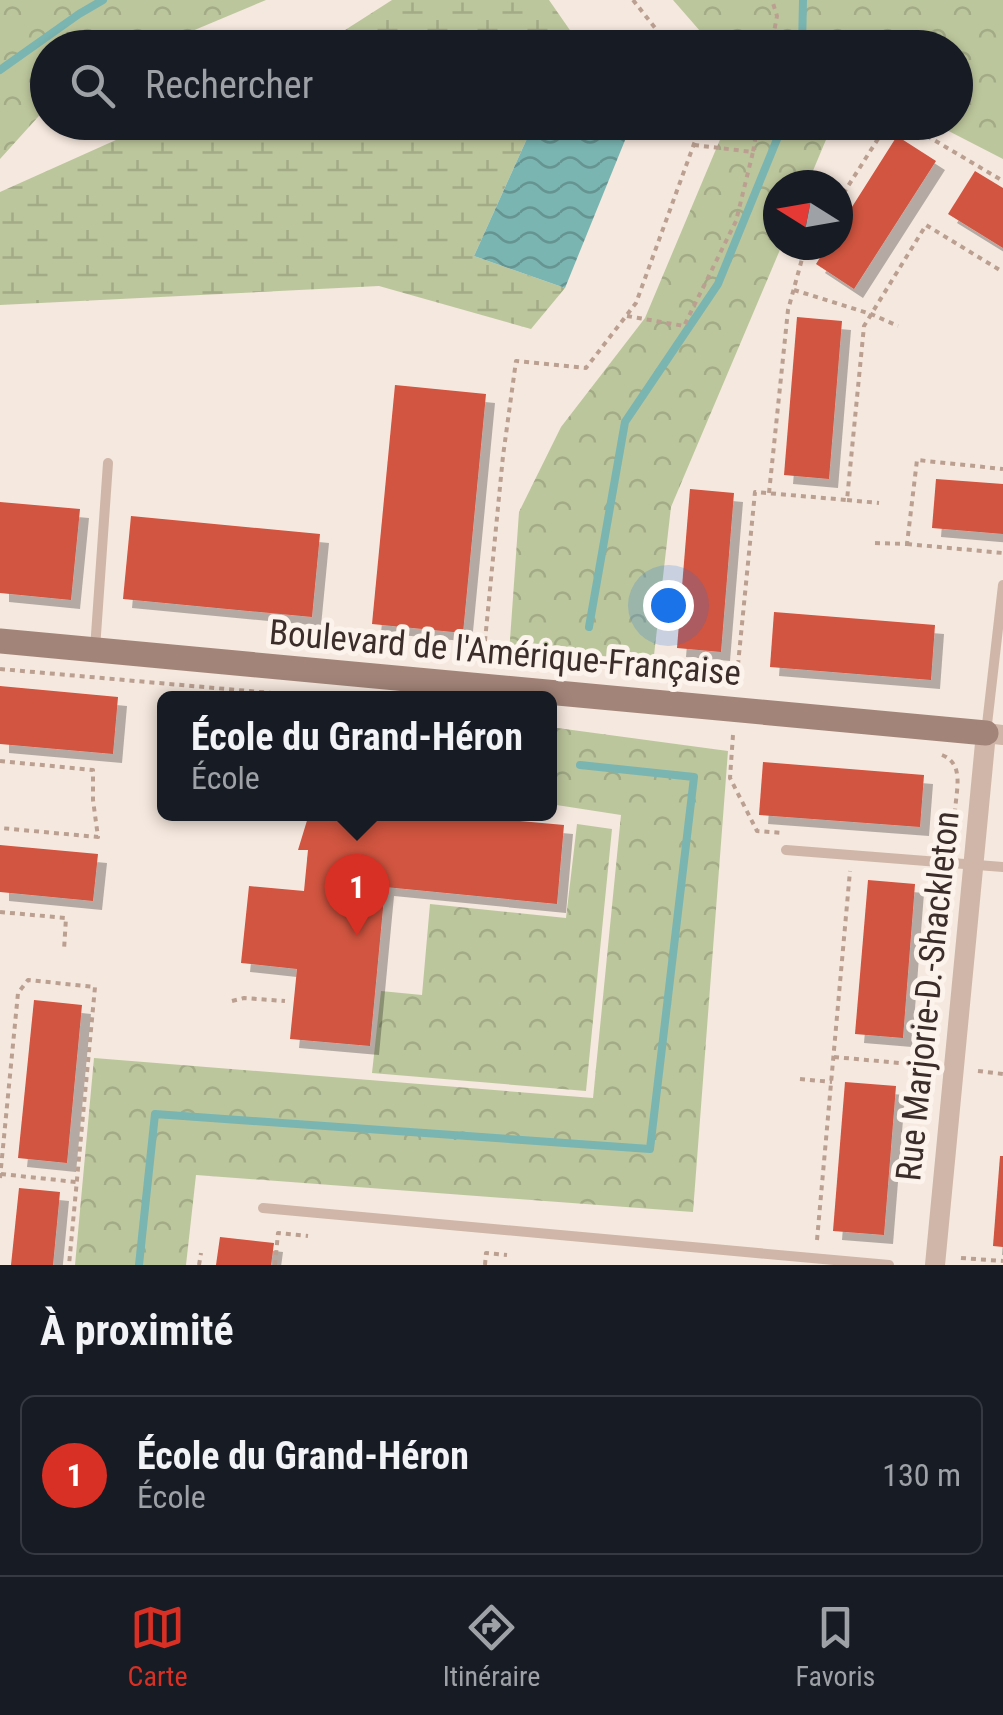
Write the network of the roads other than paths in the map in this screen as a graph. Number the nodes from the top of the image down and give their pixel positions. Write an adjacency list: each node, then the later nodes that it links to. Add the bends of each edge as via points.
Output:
1 (108, 464): 4 (lane)
2 (1003, 585): 7 (lane)
3 (0, 642): 4 (street, Boulevard de l'Amérique-Française)
4 (94, 650): 5 (street, Boulevard de l'Amérique-Française)
5 (533, 691)
6 (557, 693): 7 (street, Boulevard de l'Amérique-Française)
7 (995, 734): 9 (street, Rue Marjorie-D.-Shackleton)
8 (786, 850): 9 (lane)
9 (974, 864): 10 (lane); 13 (street, Rue Marjorie-D.-Shackleton)
10 (1003, 867)
11 (264, 1208): 12 (lane)
12 (889, 1265)
13 (935, 1265)

